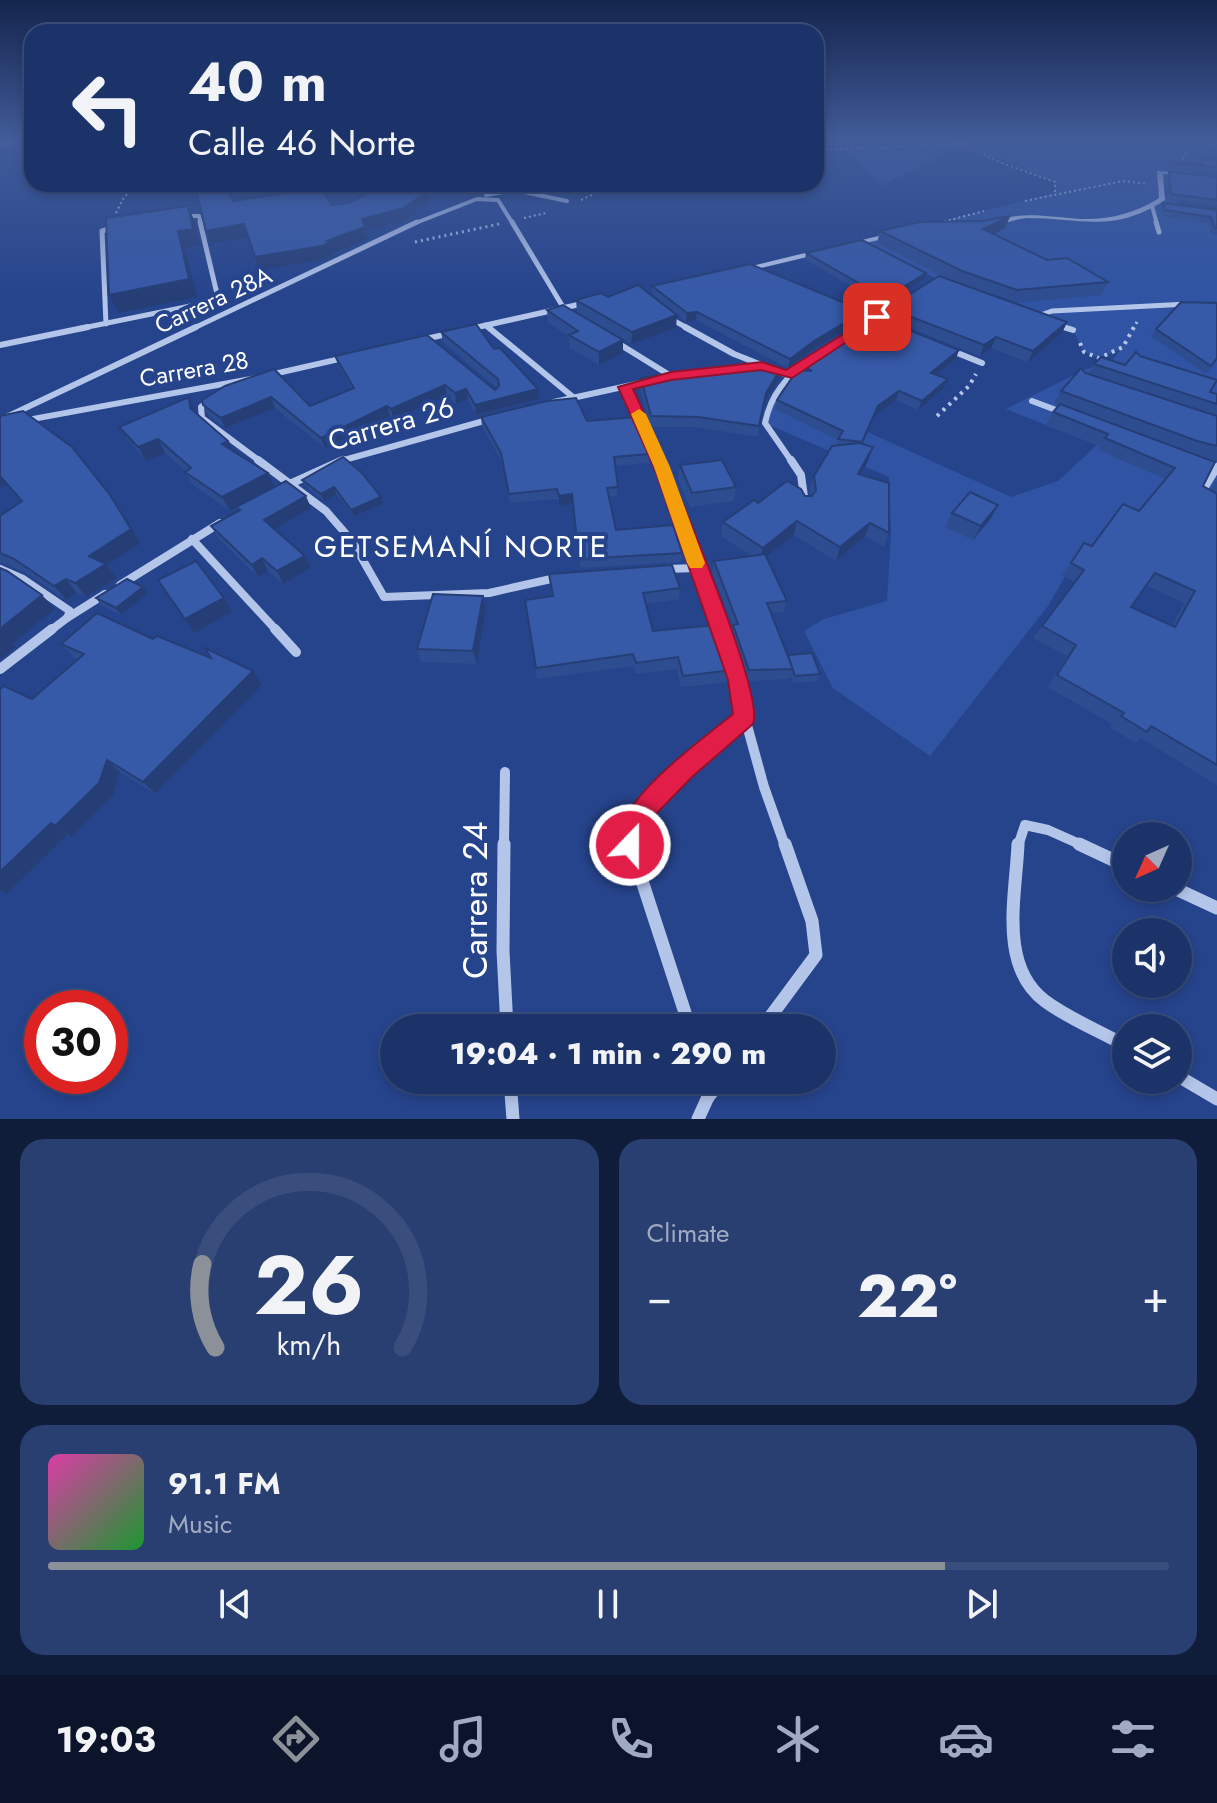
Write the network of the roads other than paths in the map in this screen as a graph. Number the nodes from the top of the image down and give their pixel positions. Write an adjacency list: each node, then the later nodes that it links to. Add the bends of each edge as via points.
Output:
1 (491, 193): 4 (street, Carrera 28A)
2 (530, 193): 5 (street, Carrera 28A)
3 (1164, 193): 6 (street)
4 (477, 199): 21 (street, via 498,200); 56 (street, Carrera 28A)
5 (567, 201)
6 (1154, 204): 7 (street); 10 (street, via 1110,220 1024,216); 12 (street)
7 (1168, 205)
8 (180, 217): 29 (street, via 199,216 218,298)
9 (122, 226): 29 (street, via 102,231)
10 (977, 228)
11 (902, 232): 13 (street)
12 (1159, 232)
13 (861, 241): 14 (street); 15 (street)
14 (874, 249)
15 (754, 267): 16 (street); 17 (street)
16 (732, 272)
17 (769, 274)
18 (601, 300): 21 (street)
19 (900, 302): 27 (street)
20 (1193, 305): 26 (street, via 1052,311)
21 (561, 309): 24 (street); 32 (street)
22 (660, 311): 44 (street, via 709,342)
23 (1023, 314): 26 (street)
24 (571, 316)
25 (863, 316): 27 (street)
26 (1033, 318): 28 (street)
27 (873, 319): 30 (street); 33 (street)
28 (1043, 321)
29 (106, 324): 38 (street)
30 (884, 324)
31 (1053, 324): 34 (street)
32 (486, 325): 35 (street); 51 (street)
33 (863, 326)
34 (1073, 330)
35 (430, 338): 37 (street); 39 (street)
36 (608, 338): 48 (street)
37 (402, 344)
38 (0, 345)
39 (441, 347)
40 (945, 348): 43 (street)
41 (360, 354): 49 (street, Carrera 28)
42 (816, 356): 47 (street)
43 (982, 363)
44 (762, 366): 45 (street); 47 (street)
45 (747, 367)
46 (686, 375): 48 (street)
47 (787, 375): 61 (street, via 768,403 765,423 801,475)
48 (671, 376): 50 (street)
49 (256, 378): 56 (street, Carrera 28); 59 (street, via 201,407 202,418)
50 (625, 387): 51 (street); 65 (street, via 662,467)
51 (573, 397): 53 (street)
52 (1032, 401): 55 (street)
53 (542, 405)
54 (496, 417): 59 (street, Carrera 26, via 381,445)
55 (1074, 417)
56 (0, 422)
57 (1201, 465): 58 (street)
58 (1216, 468): 62 (street, via 1200,495)
59 (290, 483): 60 (street, Carrera 26); 68 (street, via 326,511 352,541 384,597 489,593)
60 (278, 490)
61 (805, 504)
62 (1213, 504)
63 (229, 518): 64 (street)
64 (192, 539): 69 (street); 70 (street)
65 (698, 568): 67 (street); 72 (street, via 738,680)
66 (0, 569): 69 (street, via 64,606 70,611)
67 (654, 570)
68 (577, 576)
69 (67, 618): 71 (street)
70 (296, 652)
71 (0, 669)
72 (745, 718): 78 (street, via 638,815 630,845); 79 (street, via 812,921 816,955)
73 (505, 772): 77 (street, Carrera 24)
74 (1112, 860): 80 (street, via 1025,825 1018,840 1014,953 1023,977 1044,1000)
75 (1192, 896): 76 (street)
76 (1217, 908)
77 (506, 1014)
78 (685, 1014)
79 (772, 1014)
80 (1112, 1038)
81 (1192, 1084): 86 (street)
82 (511, 1094): 87 (street)
83 (707, 1094): 85 (street)
84 (710, 1094): 85 (street)
85 (708, 1097): 88 (street)
86 (1217, 1099)
87 (513, 1119)
88 (698, 1119)

